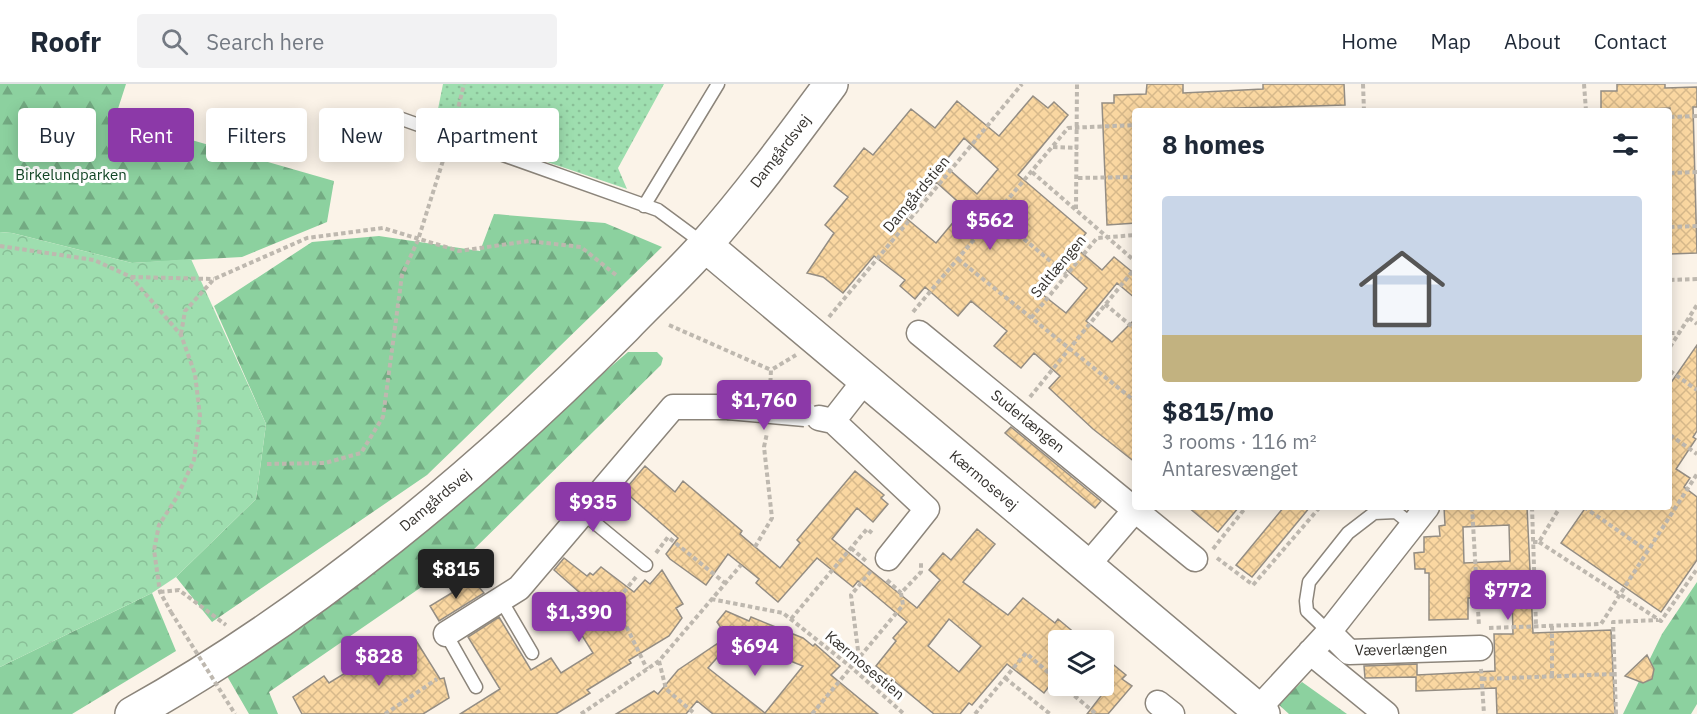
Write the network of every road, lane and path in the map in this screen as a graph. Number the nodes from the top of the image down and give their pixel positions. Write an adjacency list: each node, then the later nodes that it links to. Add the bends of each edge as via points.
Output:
1 (464, 84): 8 (path)
2 (718, 84): 24 (lane)
3 (831, 84): 32 (street, Damgårdsvej)
4 (1022, 84): 47 (path, Damgårdstien)
5 (1077, 84): 14 (path)
6 (1364, 84): 9 (path)
7 (1584, 84): 10 (path)
8 (458, 108)
9 (1364, 108)
10 (1586, 108)
11 (1697, 116): 12 (path)
12 (1672, 117)
13 (1132, 125): 14 (path)
14 (1078, 127): 15 (path, via 1068,128); 16 (path)
15 (1052, 147): 16 (path); 19 (path)
16 (1078, 148): 23 (path)
17 (443, 162): 31 (path)
18 (523, 162): 24 (lane)
19 (1032, 172): 25 (path); 26 (path)
20 (1697, 172): 21 (path)
21 (1672, 173)
22 (1132, 177): 23 (path)
23 (1077, 178): 25 (path)
24 (644, 206): 32 (lane, via 658,210)
25 (1076, 210): 30 (path)
26 (995, 215): 34 (path); 37 (path)
27 (1697, 226): 28 (path)
28 (1672, 227)
29 (1132, 235): 30 (path)
30 (1107, 237): 35 (path); 37 (path, Saltlængen, via 1097,238)
31 (418, 240): 38 (path, via 459,251 529,241 581,247); 40 (path, via 383,228 307,238); 69 (path, via 402,275 383,417 360,453 325,463)
32 (705, 245): 60 (street, Kærmosevej); 123 (street, Damgårdsvej, via 562,388 438,499 363,560 251,639)
33 (0, 246): 39 (path, via 94,260)
34 (958, 259): 45 (path); 51 (path, via 912,313)
35 (1132, 259)
36 (1132, 272): 43 (path)
37 (1066, 274): 45 (path, Saltlængen)
38 (616, 275)
39 (131, 278): 40 (path); 54 (path)
40 (214, 279): 54 (path, via 185,311)
41 (1697, 279): 42 (path)
42 (1672, 280)
43 (1105, 304): 50 (path); 56 (path)
44 (1697, 305): 46 (path)
45 (1031, 318): 56 (path)
46 (1689, 318): 48 (path); 53 (path)
47 (828, 319)
48 (1697, 324)
49 (669, 325): 58 (path)
50 (1132, 327)
51 (919, 333): 64 (street, Suderlængen)
52 (1672, 333): 53 (path)
53 (1679, 333): 55 (path)
54 (181, 335): 96 (path, via 195,374 200,416 194,460 177,498 159,525 155,542)
55 (1672, 343)
56 (1069, 348): 63 (path); 64 (path)
57 (796, 355): 58 (path)
58 (771, 370): 62 (path)
59 (1672, 372): 61 (path)
60 (865, 380): 65 (street); 93 (street, Kærmosevej)
61 (1697, 390)
62 (770, 392)
63 (1132, 399)
64 (1018, 413): 73 (street, Suderlængen)
65 (833, 421): 81 (street, bridge, via 728,406 673,407); 88 (street, via 927,509)
66 (768, 425): 86 (path, via 764,447 772,518)
67 (1672, 436): 68 (path)
68 (1697, 454)
69 (267, 464)
70 (1697, 474): 72 (path)
71 (1672, 504): 72 (path)
72 (1675, 506): 87 (path)
73 (1132, 508)
74 (1135, 510): 89 (street, Suderlængen); 93 (street)
75 (1244, 510): 76 (path, via 1210,552 1252,585)
76 (1317, 510)
77 (1472, 510): 107 (path)
78 (1532, 510): 84 (path)
79 (1558, 510): 85 (path)
80 (1588, 510): 87 (path)
81 (583, 513): 91 (lane); 99 (street, via 519,588)
82 (1420, 516): 105 (street); 105 (lane, via 1374,513 1348,533 1309,582 1308,611)
83 (872, 533): 100 (path, via 867,529)
84 (1533, 542): 85 (path); 103 (path)
85 (1539, 542): 97 (path)
86 (755, 547)
87 (1646, 550): 97 (path)
88 (888, 558): 110 (path, via 851,595)
89 (1195, 559)
90 (921, 563): 110 (path, via 921,572 901,593 903,605)
91 (646, 565): 95 (path, via 668,537); 113 (path, via 615,603)
92 (741, 565): 95 (path)
93 (1087, 566): 122 (street, Kærmosevej)
94 (1697, 569): 101 (path)
95 (725, 583): 98 (path)
96 (160, 592): 102 (path, via 179,590); 124 (path, bridge)
97 (1618, 593): 101 (path); 104 (path, via 1600,624)
98 (711, 599): 100 (path, Kærmosestien, via 783,613); 111 (path)
99 (501, 600): 106 (street); 109 (lane)
100 (790, 619): 112 (path, Kærmosestien)
101 (1660, 620): 115 (path, via 1613,622)
102 (227, 626)
103 (1536, 626): 104 (path); 107 (path)
104 (1552, 626): 116 (path)
105 (1329, 632): 107 (street, Væverlængen, via 1349,652); 108 (street)
106 (446, 634): 120 (lane)
107 (1480, 638): 119 (path)
108 (1310, 652): 122 (street); 133 (street)
109 (532, 653)
110 (859, 658): 112 (path)
111 (659, 661): 113 (path); 127 (path, via 666,689)
112 (851, 667): 128 (path); 129 (path, Kærmosestien)
113 (647, 669): 126 (path)
114 (1048, 672): 117 (path, via 1026,653)
115 (1615, 674): 116 (path); 135 (path)
116 (1552, 677): 119 (path)
117 (1005, 678): 130 (path); 131 (path)
118 (437, 679): 125 (path)
119 (1482, 679): 134 (path)
120 (476, 687)
121 (1075, 696): 132 (path)
122 (1261, 712)
123 (132, 714)
124 (235, 714)
125 (384, 714)
126 (581, 714)
127 (695, 714)
128 (812, 714)
129 (904, 714)
130 (975, 714)
131 (1050, 714)
132 (1096, 714)
133 (1386, 714)
134 (1484, 714)
135 (1616, 714)

